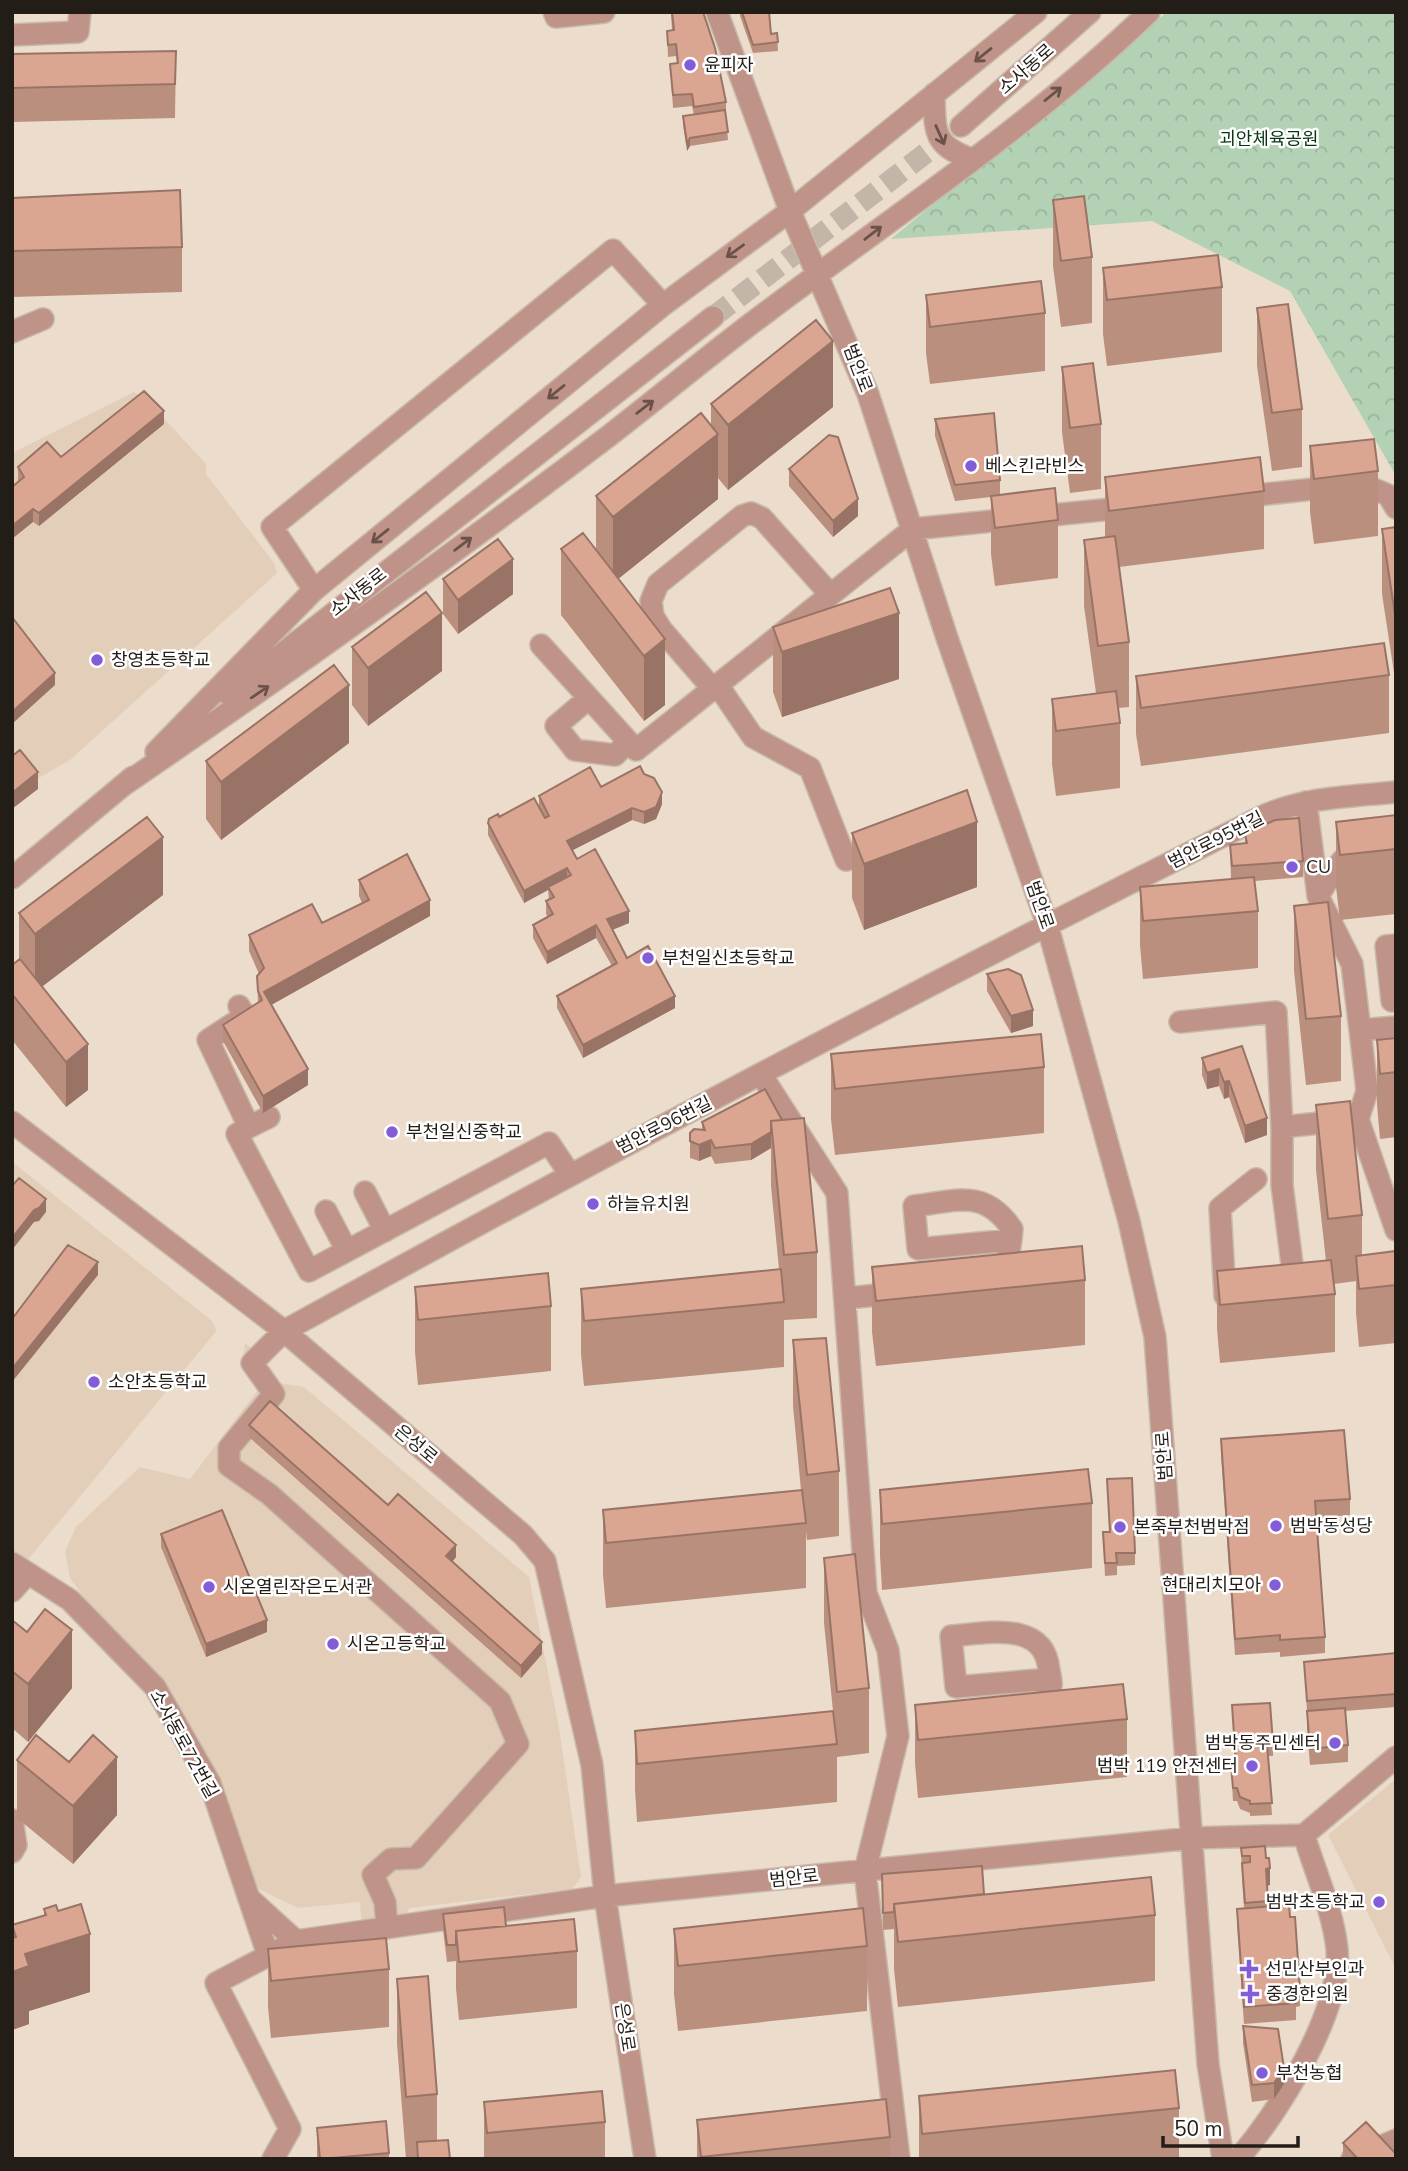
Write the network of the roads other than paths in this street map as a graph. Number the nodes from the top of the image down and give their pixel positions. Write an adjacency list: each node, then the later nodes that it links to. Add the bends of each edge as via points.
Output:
1 (554, 12): 2 (street, via 556,17)
2 (604, 12)
3 (717, 12): 12 (street, 범안로)
4 (1036, 12): 9 (street, one-way to 9)
5 (1090, 12): 10 (street, 소사동로)
6 (1149, 12): 11 (street, one-way to 6, via 1116,44)
7 (79, 22): 8 (street)
8 (12, 35)
9 (934, 94): 11 (street, one-way to 11, via 937,134 948,151); 12 (street)
10 (961, 126)
11 (971, 159): 13 (street, one-way to 11)
12 (790, 211): 13 (street, 범안로); 14 (street, one-way to 14)
13 (819, 274): 21 (street, 범안로, via 868,394); 28 (street, one-way to 13, via 313,655)
14 (663, 305): 22 (street, one-way to 22); 22 (street, via 613,250 272,527)
15 (713, 317): 28 (street, 소사동로, via 263,665)
16 (43, 319): 17 (street)
17 (12, 332)
18 (1212, 499): 20 (street, via 1362,484 1388,495)
19 (1158, 505): 21 (street)
20 (1396, 508)
21 (913, 529): 23 (street); 35 (street, 범안로)
22 (314, 590): 28 (street)
23 (829, 593): 25 (street); 25 (street, via 762,518 751,513 741,516 658,584 651,601 661,629)
24 (541, 645): 26 (street)
25 (714, 686): 27 (street, via 636,750); 32 (street, via 753,737 810,768 846,860)
26 (589, 698): 27 (street); 27 (street, via 556,726 575,750 615,755)
27 (628, 741)
28 (122, 786): 33 (street, 소사동로)
29 (1396, 792): 30 (street, 범안로95번길)
30 (1306, 802): 34 (street); 35 (street, 범안로95번길, via 1280,807)
31 (1396, 838): 34 (street, via 1371,840 1342,858)
32 (905, 841)
33 (12, 878)
34 (1318, 896): 41 (street, via 1352,964)
35 (1047, 924): 42 (street, 범안로96번길); 71 (street, 범안로, via 1129,1221 1155,1337)
36 (1396, 945): 37 (street, via 1386,946)
37 (1392, 1001)
38 (239, 1006): 45 (street, via 245,1016 208,1040)
39 (1180, 1022): 46 (street, via 1276,1012)
40 (1396, 1027): 41 (street)
41 (1360, 1030): 44 (street, via 1367,1091)
42 (762, 1076): 48 (street, 범안로96번길); 60 (street, via 837,1193)
43 (269, 1117): 45 (street)
44 (1359, 1119): 46 (street); 52 (street)
45 (249, 1127): 55 (street, via 237,1134 309,1271)
46 (1282, 1127): 58 (street, via 1282,1185 1296,1288)
47 (14, 1128): 61 (street, 은성로)
48 (569, 1173): 53 (street, via 549,1143); 61 (street, 범안로96번길)
49 (1255, 1179): 59 (street, via 1220,1208 1225,1296)
50 (365, 1192): 53 (street)
51 (326, 1211): 55 (street)
52 (1396, 1230)
53 (385, 1231): 55 (street)
54 (1011, 1240): 56 (street, via 1002,1269 987,1282)
55 (347, 1251)
56 (976, 1284)
57 (928, 1290): 60 (street)
58 (1272, 1291)
59 (1249, 1293)
60 (846, 1298): 67 (street, via 866,1593 888,1650)
61 (284, 1331): 74 (street, 은성로, via 523,1535 545,1561 587,1733); 76 (street, 범안로96번길, via 252,1363 274,1394 229,1448 229,1466 269,1494 500,1701 518,1744 416,1857 391,1859 373,1875 385,1902)
62 (20, 1568): 63 (street); 75 (street, 소사동로72번길, via 70,1601 155,1688 210,1783)
63 (12, 1591)
64 (1050, 1679): 64 (street, via 1047,1655 1029,1636 1005,1632 951,1636 956,1687); 65 (street, via 1051,1686 1034,1719)
65 (1023, 1723)
66 (924, 1735): 67 (street)
67 (898, 1737): 73 (street)
68 (1396, 1757): 70 (street)
69 (12, 1820): 72 (street, via 16,1845)
70 (1304, 1835): 71 (street); 84 (street, via 1336,1948 1337,1978 1318,2036 1258,2136)
71 (1193, 1838): 73 (street, 범안로); 83 (street, 범안로, via 1208,2064)
72 (12, 1852)
73 (866, 1871): 74 (street, 범안로); 82 (street)
74 (605, 1896): 76 (street); 81 (street, 은성로)
75 (250, 1899): 77 (street, 소사동로72번길); 78 (street, 소사동로72번길)
76 (387, 1928): 77 (street)
77 (296, 1941): 78 (street)
78 (268, 1955): 80 (street, via 216,1983 290,2129)
79 (1396, 2140): 85 (street)
80 (273, 2159)
81 (645, 2159)
82 (899, 2159)
83 (1223, 2159)
84 (1238, 2159)
85 (1352, 2159)

